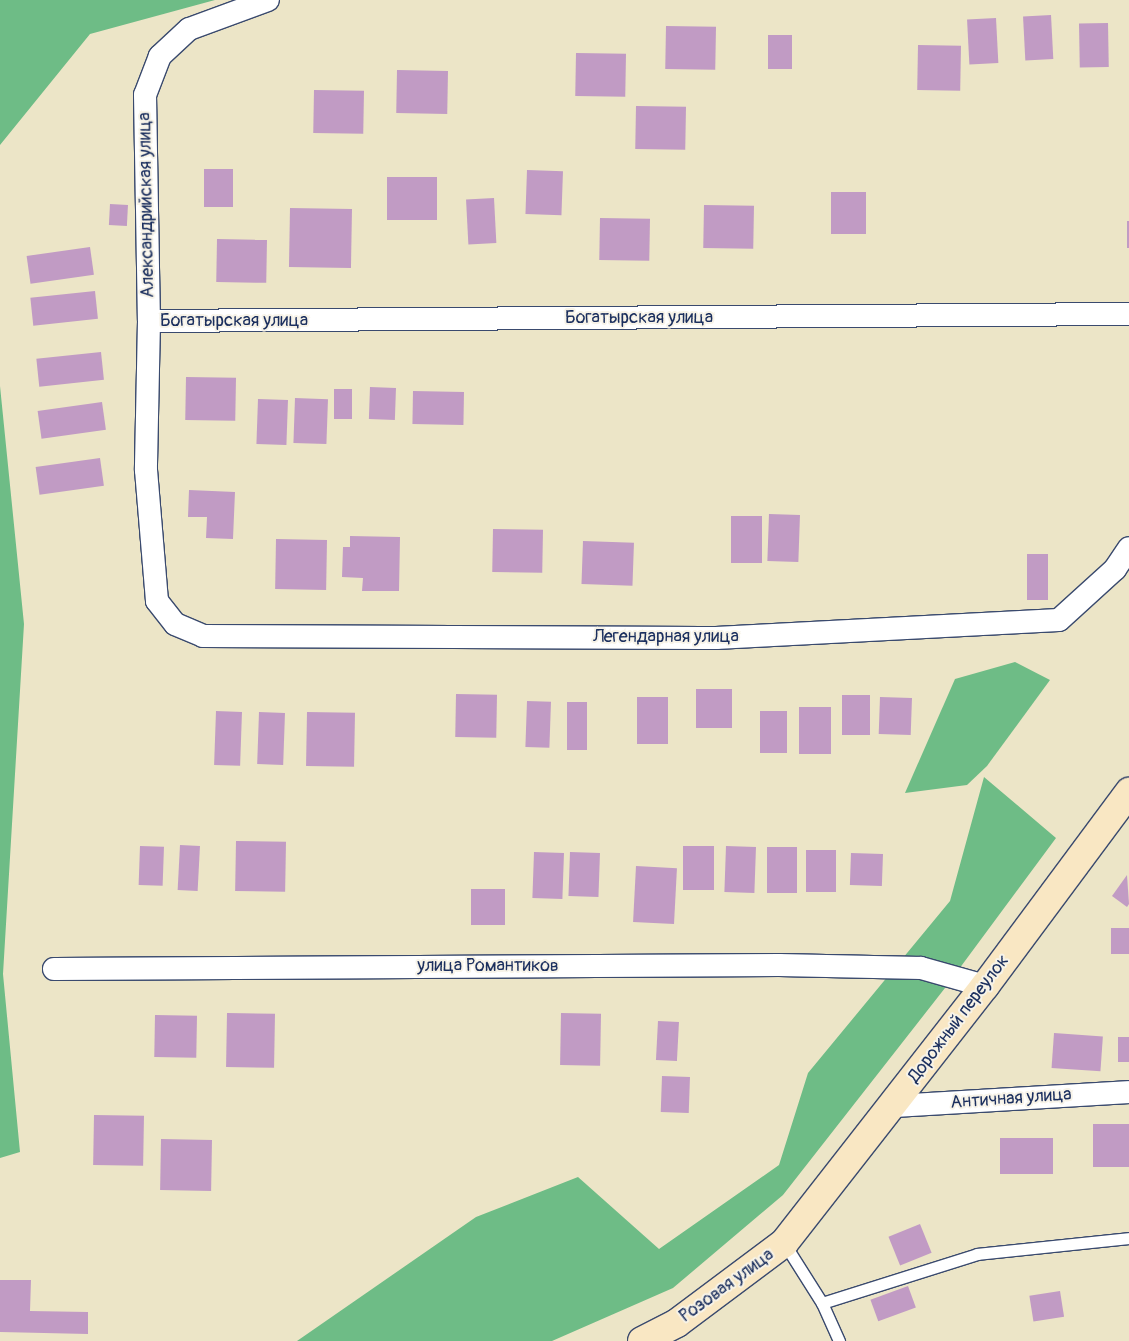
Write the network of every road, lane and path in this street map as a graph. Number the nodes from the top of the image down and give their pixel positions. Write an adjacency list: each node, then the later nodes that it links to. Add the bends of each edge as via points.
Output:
1 (268, 0): 3 (street, Александрийская улица, via 189,29 160,56 145,95)
2 (1129, 314): 3 (street, Богатырская улица)
3 (149, 321): 5 (street, Александрийская улица, via 146,480 157,601)
4 (1129, 548): 5 (street, Легендарная улица, via 1115,569 1059,620 716,638 203,636)
5 (175, 624)
6 (1129, 792): 8 (main road, Дорожный переулок)
7 (54, 968): 8 (street, улица Романтиков, via 750,965 921,968)
8 (984, 986): 10 (main road, Дорожный переулок)
9 (1129, 1092): 10 (street, Античная улица)
10 (893, 1106): 12 (main road, Дорожный переулок)
11 (1129, 1238): 13 (lane, via 978,1254)
12 (784, 1243): 13 (lane); 14 (main road, Розовая улица, via 677,1322)
13 (822, 1303): 15 (lane)
14 (642, 1341)
15 (839, 1341)

